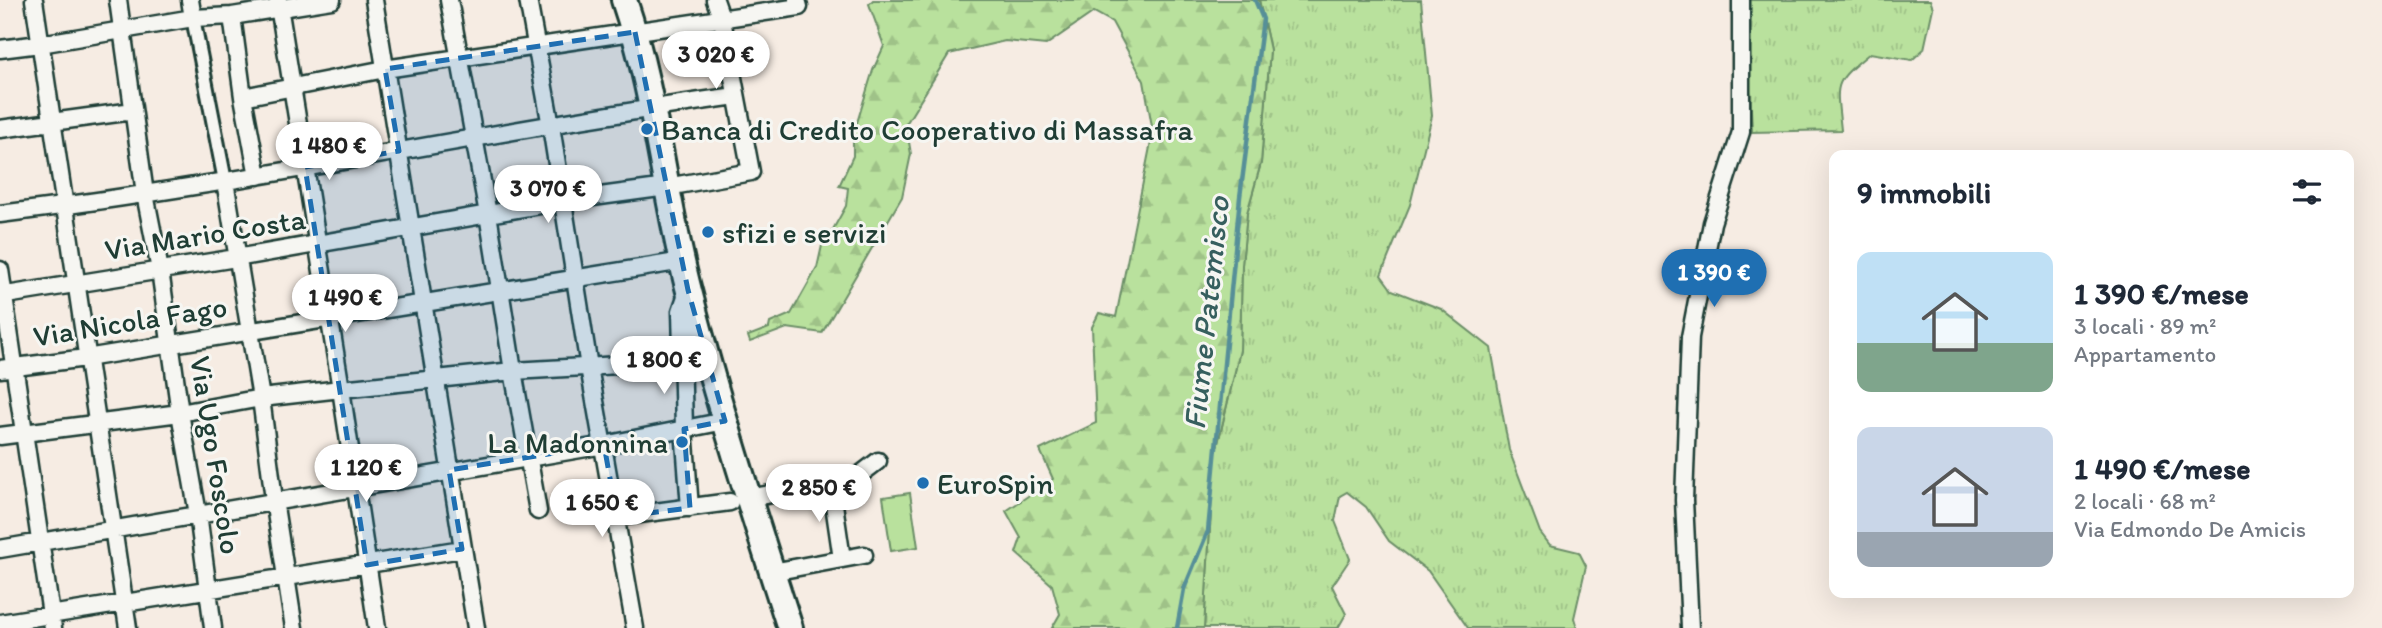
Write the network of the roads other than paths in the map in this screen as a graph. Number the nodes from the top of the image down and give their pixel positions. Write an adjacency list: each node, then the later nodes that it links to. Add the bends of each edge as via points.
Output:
1 (34, 0): 18 (street)
2 (118, 0): 16 (street, Via Ugo Foscolo)
3 (190, 0): 14 (street)
4 (332, 0): 11 (street)
5 (374, 0): 22 (street)
6 (449, 0): 21 (street)
7 (528, 0): 19 (street)
8 (624, 0): 17 (main road)
9 (715, 0): 15 (street)
10 (1741, 0): 104 (street, via 1741,132 1712,223 1690,337 1684,500)
11 (279, 4): 13 (street); 23 (street)
12 (798, 4): 15 (street)
13 (232, 16): 14 (street); 25 (street)
14 (193, 18): 16 (street); 35 (street)
15 (722, 20): 17 (street); 24 (street)
16 (122, 30): 18 (street); 27 (street, Via Ugo Foscolo)
17 (635, 32): 19 (street); 26 (main road)
18 (40, 44): 20 (street); 28 (street)
19 (535, 46): 21 (street); 29 (street)
20 (0, 49)
21 (459, 57): 22 (street); 31 (street)
22 (385, 69): 23 (street); 32 (street)
23 (294, 88): 25 (street); 33 (street)
24 (736, 96): 26 (street); 36 (street, Via Mario Costa, via 751,172)
25 (243, 97): 34 (street)
26 (651, 108): 29 (street); 36 (main road)
27 (133, 111): 28 (street); 37 (street, Via Ugo Foscolo)
28 (52, 123): 30 (street); 39 (street)
29 (551, 126): 31 (street); 38 (street)
30 (0, 129)
31 (474, 139): 32 (street); 40 (street)
32 (399, 151): 33 (street); 42 (street)
33 (305, 167): 34 (street); 43 (street)
34 (258, 176): 35 (street)
35 (225, 181): 37 (street); 44 (street)
36 (667, 187): 38 (street, Via Mario Costa); 45 (main road)
37 (145, 194): 39 (street); 47 (street, Via Ugo Foscolo)
38 (563, 201): 40 (street, Via Mario Costa); 48 (street)
39 (64, 207): 41 (street); 49 (street)
40 (488, 214): 42 (street, Via Mario Costa); 51 (street)
41 (0, 215)
42 (412, 228): 43 (street, Via Mario Costa); 53 (street)
43 (318, 243): 44 (street, Via Mario Costa); 54 (street)
44 (236, 258): 47 (street, Via Mario Costa); 55 (street)
45 (683, 261): 48 (street, Via Nicola Fago); 50 (main road)
46 (0, 270): 52 (street)
47 (160, 270): 49 (street, Via Mario Costa); 56 (street, Via Ugo Foscolo)
48 (575, 280): 51 (street, Via Nicola Fago); 60 (street)
49 (78, 283): 52 (street, Via Mario Costa); 57 (street)
50 (688, 290): 58 (main road); 59 (street, via 681,311)
51 (500, 291): 53 (street, Via Nicola Fago); 62 (street)
52 (2, 295): 61 (street)
53 (422, 303): 54 (street, Via Nicola Fago); 63 (street)
54 (329, 318): 55 (street, Via Nicola Fago); 64 (street)
55 (251, 331): 56 (street, Via Nicola Fago); 65 (street)
56 (170, 344): 57 (street, Via Nicola Fago); 66 (street, Via Ugo Foscolo)
57 (86, 358): 61 (street, Via Nicola Fago); 68 (street)
58 (708, 360): 59 (street); 67 (main road)
59 (681, 362): 60 (street); 69 (street)
60 (589, 367): 62 (street); 72 (street)
61 (7, 368): 70 (street)
62 (513, 372): 63 (street); 73 (street)
63 (434, 380): 64 (street); 75 (street)
64 (341, 389): 65 (street); 77 (street)
65 (261, 398): 66 (street); 78 (street)
66 (180, 413): 68 (street); 82 (street, Via Ugo Foscolo)
67 (725, 421): 69 (street); 79 (main road)
68 (97, 424): 70 (street); 84 (street)
69 (684, 429): 72 (street); 80 (street)
70 (25, 433): 71 (street); 85 (street)
71 (0, 436)
72 (604, 444): 73 (street); 83 (street)
73 (528, 456): 75 (street); 81 (street)
74 (878, 461): 76 (street, via 857,477)
75 (449, 470): 77 (street); 87 (street)
76 (831, 484): 79 (street); 89 (street)
77 (357, 487): 78 (street); 90 (street)
78 (274, 500): 82 (street); 92 (street)
79 (739, 500): 80 (street); 91 (main road)
80 (690, 508): 83 (street)
81 (538, 511)
82 (198, 514): 84 (street); 93 (street, Via Ugo Foscolo)
83 (617, 517): 102 (street)
84 (115, 528): 85 (street); 94 (street)
85 (40, 541): 86 (street); 95 (street)
86 (0, 549)
87 (461, 549): 90 (street); 101 (street)
88 (864, 555): 89 (street)
89 (842, 559): 91 (street)
90 (367, 565): 92 (street); 100 (street)
91 (772, 572): 103 (main road)
92 (287, 577): 93 (street); 99 (street)
93 (209, 589): 94 (street); 98 (street, Via Ugo Foscolo)
94 (126, 603): 95 (street); 97 (street)
95 (52, 621): 96 (street)
96 (0, 624)
97 (128, 628)
98 (213, 628)
99 (294, 628)
100 (377, 628)
101 (475, 628)
102 (635, 628)
103 (790, 628)
104 (1690, 628)

